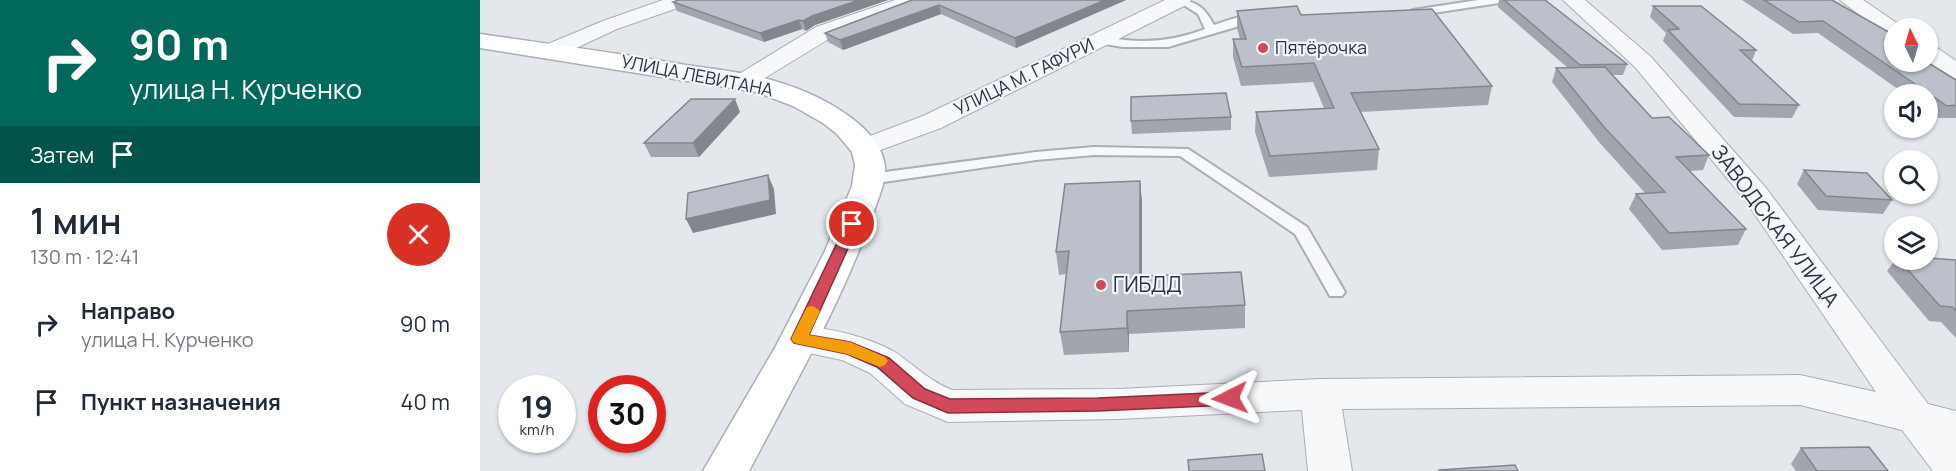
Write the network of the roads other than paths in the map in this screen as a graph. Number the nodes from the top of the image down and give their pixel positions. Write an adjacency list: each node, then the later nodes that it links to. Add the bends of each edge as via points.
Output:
1 (682, 0): 13 (street)
2 (914, 0): 16 (street, via 824,32)
3 (1181, 0): 10 (lane, via 1202,12); 12 (street, УЛИЦА М. ГАФУРИ)
4 (1499, 0): 7 (lane)
5 (1573, 0): 21 (street, ЗАВОДСКАЯ УЛИЦА, via 1643,62 1756,194)
6 (1850, 0): 9 (street)
7 (1398, 14)
8 (1272, 18): 10 (lane, via 1229,22)
9 (1884, 23)
10 (1211, 30): 12 (lane, via 1155,46)
11 (480, 40): 13 (main road, УЛИЦА ЛЕВИТАНА)
12 (1099, 40): 17 (street, УЛИЦА М. ГАФУРИ, via 932,122)
13 (551, 51): 16 (main road, УЛИЦА ЛЕВИТАНА)
14 (1938, 59): 15 (street)
15 (1956, 72)
16 (742, 82): 17 (main road, УЛИЦА ЛЕВИТАНА, via 813,104 839,120)
17 (867, 163): 18 (lane, via 1094,151 1183,152 1301,231); 19 (main road, via 844,246)
18 (1336, 291)
19 (799, 339): 20 (street, via 850,348 883,363 919,393 948,406 1118,404); 24 (main road)
20 (1320, 394): 21 (street, via 1800,390); 25 (street)
21 (1917, 420): 22 (street); 23 (street, ЗАВОДСКАЯ УЛИЦА)
22 (1956, 428)
23 (1956, 469)
24 (726, 471)
25 (1330, 471)

